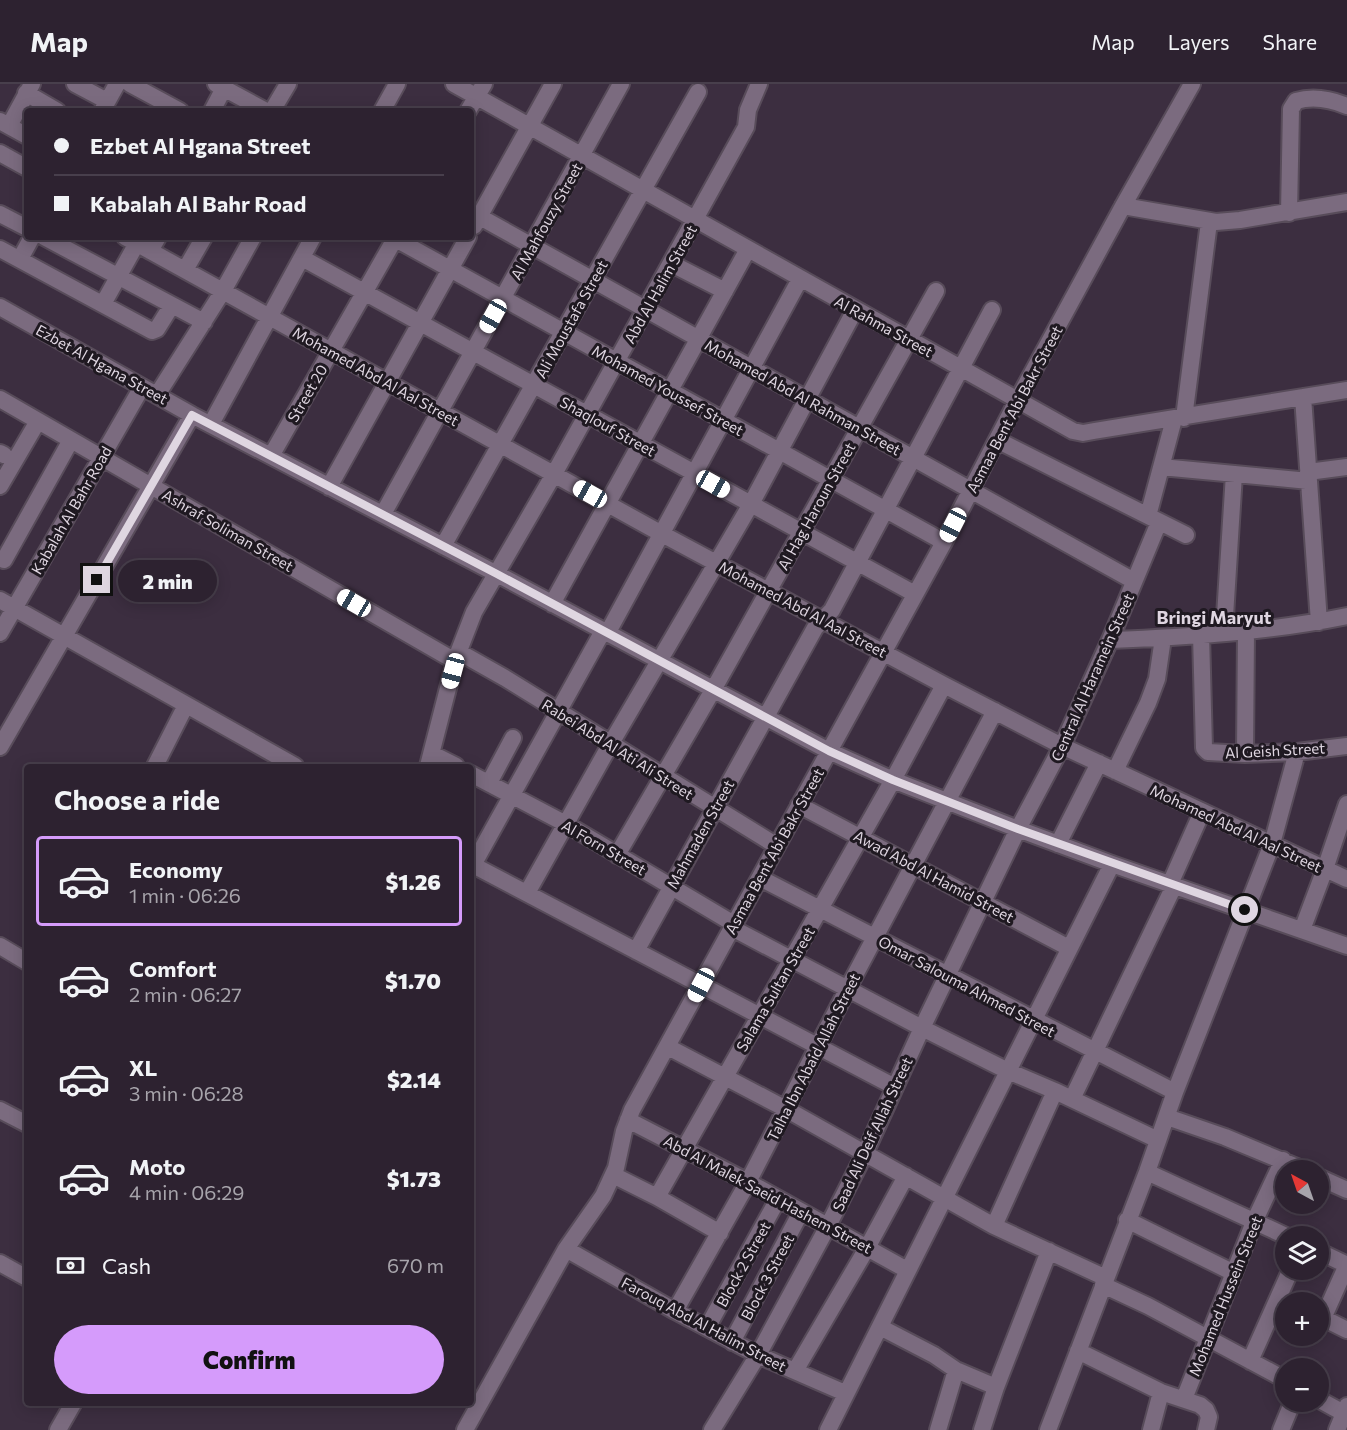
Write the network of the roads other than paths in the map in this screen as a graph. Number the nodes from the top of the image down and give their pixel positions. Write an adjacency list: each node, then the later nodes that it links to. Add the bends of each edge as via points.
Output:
1 (75, 84): 16 (street)
2 (117, 84): 16 (street)
3 (130, 84): 15 (street)
4 (288, 84): 21 (street)
5 (397, 84): 22 (street)
6 (454, 84): 14 (street, Al Rahma Street)
7 (553, 84): 24 (street)
8 (621, 84): 27 (street, Al Mahfouzy Street)
9 (759, 84): 35 (street, Abd Al Halim Street, via 747,110 746,127)
10 (1192, 84): 31 (street, Asmaa Bent Abi Bakr Street)
11 (231, 88): 19 (street); 20 (street)
12 (29, 89): 18 (street); 23 (street)
13 (698, 92): 29 (street, Ali Moustafa Street)
14 (476, 97): 24 (street, Al Rahma Street)
15 (155, 105)
16 (104, 106)
17 (1347, 106): 32 (street, via 1324,99 1305,99 1291,109)
18 (53, 108)
19 (214, 108)
20 (261, 108)
21 (274, 108)
22 (384, 108)
23 (4, 124): 25 (street)
24 (530, 126): 27 (street, Al Rahma Street); 34 (street)
25 (24, 134)
26 (0, 153): 28 (street)
27 (582, 155): 29 (street, Al Rahma Street); 47 (street, Al Mahfouzy Street)
28 (24, 166)
29 (643, 190): 35 (street, Al Rahma Street); 57 (street, Ali Moustafa Street)
30 (1347, 202): 32 (street)
31 (1123, 206): 36 (street); 89 (street, Asmaa Bent Abi Bakr Street)
32 (1288, 213): 36 (street)
33 (0, 214): 37 (street)
34 (475, 214): 47 (street, Mohamed Abd Al Rahman Street)
35 (696, 220): 49 (street, Al Rahma Street); 52 (street, Abd Al Halim Street)
36 (1209, 222): 93 (street, Central Al Haramein Street)
37 (24, 226)
38 (30, 240): 51 (street)
39 (50, 240): 55 (street)
40 (202, 240): 54 (street)
41 (251, 240): 58 (street)
42 (311, 240): 50 (street)
43 (393, 240): 61 (street, Street 20)
44 (398, 240): 53 (street, Mohamed Youssef Street)
45 (466, 240): 53 (street)
46 (142, 242): 54 (street, Mohamed Abd Al Aal Street); 55 (street)
47 (532, 246): 57 (street, Mohamed Abd Al Rahman Street); 62 (street, Al Mahfouzy Street)
48 (0, 249): 51 (street)
49 (748, 249): 56 (street, Al Rahma Street); 59 (street)
50 (302, 258): 61 (street, Shaqlouf Street); 69 (street)
51 (20, 259): 63 (street)
52 (672, 264): 59 (street); 66 (street, Abd Al Halim Street)
53 (450, 269): 62 (street, Mohamed Youssef Street); 71 (street)
54 (185, 270): 58 (street, Mohamed Abd Al Aal Street)
55 (118, 276): 63 (street); 64 (street)
56 (800, 279): 67 (street, Al Rahma Street); 78 (street)
57 (593, 280): 66 (street, Mohamed Abd Al Rahman Street); 72 (street, Ali Moustafa Street)
58 (223, 291): 69 (street, Mohamed Abd Al Aal Street); 70 (street)
59 (725, 291): 73 (street)
60 (936, 291): 74 (street, Al Hag Haroun Street)
61 (364, 292): 71 (street, Shaqlouf Street); 75 (street, Street 20)
62 (502, 298): 72 (street, Mohamed Youssef Street); 76 (street, Al Mahfouzy Street)
63 (103, 304): 64 (street, via 152,331 158,329)
64 (172, 305): 70 (street)
65 (0, 307): 82 (street, Ezbet Al Hgana Street)
66 (646, 309): 73 (street, Mohamed Abd Al Rahman Street); 77 (street, Abd Al Halim Street)
67 (855, 310): 74 (street, Al Rahma Street); 88 (street)
68 (992, 310): 79 (street, Mahmaden Street)
69 (269, 317): 75 (street, Mohamed Abd Al Aal Street); 96 (street)
70 (204, 322): 85 (street)
71 (420, 323): 76 (street, Shaqlouf Street); 80 (street)
72 (563, 332): 77 (street, Mohamed Youssef Street); 81 (street, Ali Moustafa Street)
73 (699, 338): 78 (street, Mohamed Abd Al Rahman Street); 84 (street)
74 (909, 340): 79 (street, Al Rahma Street); 97 (street, Al Hag Haroun Street)
75 (331, 351): 80 (street, Mohamed Abd Al Aal Street); 103 (street, Street 20)
76 (473, 352): 81 (street, Shaqlouf Street); 90 (street, Al Mahfouzy Street)
77 (617, 362): 84 (street, Mohamed Youssef Street); 92 (street, Abd Al Halim Street)
78 (752, 368): 88 (street, Mohamed Abd Al Rahman Street); 94 (street)
79 (961, 369): 89 (street, Al Rahma Street); 105 (street, Mahmaden Street)
80 (387, 382): 90 (street, Mohamed Abd Al Aal Street); 115 (street)
81 (534, 385): 92 (street, Shaqlouf Street); 100 (street, Ali Moustafa Street)
82 (141, 387): 85 (street, Ezbet Al Hgana Street); 104 (street, Kabalah Al Bahr Road)
83 (1347, 390): 86 (street, Al Rahma Street)
84 (670, 391): 94 (street, Mohamed Youssef Street); 101 (street)
85 (157, 395): 91 (street, Ezbet Al Hgana Street)
86 (1303, 397): 93 (street, Al Rahma Street); 111 (street)
87 (0, 399): 95 (street, Ashraf Soliman Street)
88 (807, 399): 97 (street, Mohamed Abd Al Rahman Street); 102 (street)
89 (1017, 401): 93 (street, Al Rahma Street, via 1063,427 1083,433); 99 (street, Asmaa Bent Abi Bakr Street)
90 (440, 411): 100 (street, Mohamed Abd Al Aal Street); 120 (street, Al Mahfouzy Street)
91 (192, 415): 96 (street, Ezbet Al Hgana Street); 114 (street)
92 (587, 415): 101 (street, Shaqlouf Street); 109 (street, Abd Al Halim Street)
93 (1179, 418): 106 (street, Central Al Haramein Street)
94 (723, 420): 102 (street, Mohamed Youssef Street); 108 (street)
95 (38, 421): 98 (street, Ashraf Soliman Street); 113 (street)
96 (211, 424): 103 (street, Ezbet Al Hgana Street)
97 (859, 428): 105 (street, Mohamed Abd Al Rahman Street); 112 (street, Al Hag Haroun Street)
98 (71, 440): 104 (street, Ashraf Soliman Street); 127 (street)
99 (997, 440): 116 (street, Asmaa Bent Abi Bakr Street); 121 (street)
100 (500, 444): 109 (street, Mohamed Abd Al Aal Street); 126 (street, Ali Moustafa Street)
101 (640, 444): 108 (street, Shaqlouf Street); 117 (street)
102 (779, 451): 112 (street, Mohamed Youssef Street); 118 (street)
103 (271, 456): 115 (street, Ezbet Al Hgana Street)
104 (101, 457): 114 (street, Ashraf Soliman Street); 134 (street, Kabalah Al Bahr Road)
105 (913, 458): 116 (street, Mohamed Abd Al Rahman Street); 119 (street, Mahmaden Street)
106 (1161, 467): 110 (street); 121 (street, Central Al Haramein Street)
107 (1347, 467): 111 (street)
108 (695, 473): 118 (street, Shaqlouf Street); 123 (street)
109 (554, 474): 117 (street, Mohamed Abd Al Aal Street); 130 (street, Abd Al Halim Street)
110 (1234, 474): 111 (street); 140 (street)
111 (1309, 476): 138 (street)
112 (831, 480): 119 (street, Mohamed Youssef Street); 122 (street, Al Hag Haroun Street)
113 (0, 486)
114 (151, 486): 144 (street); 148 (street, Ashraf Soliman Street)
115 (329, 487): 120 (street, Ezbet Al Hgana Street)
116 (971, 490): 125 (street, Asmaa Bent Abi Bakr Street); 131 (street, Mohamed Abd Al Rahman Street)
117 (608, 504): 123 (street, Mohamed Abd Al Aal Street); 135 (street)
118 (751, 504): 122 (street, Shaqlouf Street); 129 (street)
119 (886, 510): 125 (street, Mohamed Youssef Street); 128 (street, Mahmaden Street)
120 (383, 514): 126 (street, Ezbet Al Hgana Street)
121 (1153, 519): 124 (street); 131 (street, Central Al Haramein Street)
122 (802, 532): 128 (street, Shaqlouf Street); 132 (street, Al Hag Haroun Street)
123 (662, 534): 129 (street, Mohamed Abd Al Aal Street); 142 (street)
124 (1186, 536)
125 (944, 542): 133 (street, Asmaa Bent Abi Bakr Street)
126 (443, 546): 130 (street, Ezbet Al Hgana Street)
127 (3, 560)
128 (858, 562): 133 (street, Shaqlouf Street); 137 (street, Mahmaden Street, via 832,610)
129 (717, 563): 132 (street, Mohamed Abd Al Aal Street); 149 (street)
130 (497, 574): 135 (street, Ezbet Al Hgana Street); 148 (street, Abd Al Halim Street, via 474,612)
131 (1134, 581): 146 (street, Central Al Haramein Street)
132 (768, 591): 137 (street, Mohamed Abd Al Aal Street); 151 (street, Al Hag Haroun Street)
133 (915, 594): 147 (street, Asmaa Bent Abi Bakr Street)
134 (7, 604): 141 (street, Kabalah Al Bahr Road); 144 (street)
135 (552, 604): 142 (street, Ezbet Al Hgana Street)
136 (1347, 616): 138 (street)
137 (822, 620): 147 (street, Mohamed Abd Al Aal Street); 155 (street, Mahmaden Street)
138 (1319, 622): 139 (street)
139 (1246, 631): 140 (street); 163 (street)
140 (1224, 632): 143 (street)
141 (0, 633)
142 (605, 633): 149 (street, Ezbet Al Hgana Street); 153 (street)
143 (1201, 634): 145 (street); 163 (street, Al Geish Street, via 1204,748 1212,753)
144 (65, 637): 152 (street); 160 (street)
145 (1163, 638): 146 (street); 169 (street, via 1157,679)
146 (1110, 640): 158 (street, Central Al Haramein Street)
147 (883, 652): 150 (street, Mohamed Abd Al Aal Street); 161 (street, Asmaa Bent Abi Bakr Street)
148 (457, 657): 153 (street, Rabei Abd Al Ati Ali Street, via 505,678); 164 (street, Abd Al Halim Street)
149 (660, 661): 151 (street, Ezbet Al Hgana Street); 157 (street)
150 (944, 685): 154 (street, Mohamed Abd Al Aal Street); 172 (street, Salama Sultan Street)
151 (713, 690): 155 (street, Ezbet Al Hgana Street); 171 (street, Al Hag Haroun Street)
152 (186, 705): 165 (street); 166 (street)
153 (557, 711): 157 (street, Rabei Abd Al Ati Ali Street); 174 (street)
154 (995, 711): 158 (street, Mohamed Abd Al Aal Street); 175 (street, Talha Ibn Abaid Allah Street)
155 (765, 717): 161 (street, Ezbet Al Hgana Street); 178 (street, Mahmaden Street)
156 (513, 738): 173 (street)
157 (610, 745): 171 (street, Rabei Abd Al Ati Ali Street); 180 (street)
158 (1062, 746): 168 (street, Mohamed Abd Al Aal Street); 181 (street, Central Al Haramein Street)
159 (1347, 746): 162 (street, Al Geish Street)
160 (0, 747)
161 (829, 751): 172 (street, Ezbet Al Hgana Street); 177 (street, Asmaa Bent Abi Bakr Street)
162 (1297, 752): 163 (street, Al Geish Street); 184 (street)
163 (1245, 754)
164 (430, 760): 167 (street)
165 (156, 764)
166 (290, 764)
167 (447, 764)
168 (1099, 764): 169 (street, Mohamed Abd Al Aal Street); 183 (street)
169 (1115, 771): 179 (street, Mohamed Abd Al Aal Street)
170 (474, 776): 173 (street, Al Forn Street)
171 (663, 776): 178 (street, Rabei Abd Al Ati Ali Street); 186 (street, Al Hag Haroun Street)
172 (893, 780): 175 (street, Ezbet Al Hgana Street); 182 (street, Salama Sultan Street)
173 (489, 783): 174 (street, Al Forn Street)
174 (513, 795): 180 (street, Al Forn Street); 187 (street)
175 (948, 801): 181 (street, Ezbet Al Hgana Street); 190 (street, Talha Ibn Abaid Allah Street)
176 (1347, 804): 191 (street)
177 (799, 805): 182 (street, Awad Abd Al Hamid Street); 185 (street, Asmaa Bent Abi Bakr Street)
178 (714, 808): 185 (street, Rabei Abd Al Ati Ali Street); 195 (street, Mahmaden Street)
179 (1203, 812): 184 (street, Mohamed Abd Al Aal Street); 194 (street)
180 (566, 824): 186 (street, Al Forn Street); 196 (street)
181 (1018, 829): 183 (street, Ezbet Al Hgana Street); 197 (street, Saad Ali Deif Allah Street)
182 (861, 838): 190 (street, Awad Abd Al Hamid Street); 198 (street, Salama Sultan Street)
183 (1058, 844): 188 (street, Ezbet Al Hgana Street)
184 (1272, 844): 191 (street, Mohamed Abd Al Aal Street); 199 (street)
185 (777, 846): 192 (street, Asmaa Bent Abi Bakr Street)
186 (617, 855): 195 (street, Al Forn Street)
187 (474, 861)
188 (1112, 864): 194 (street, Ezbet Al Hgana Street); 205 (street)
189 (474, 865): 196 (street)
190 (914, 866): 197 (street, Awad Abd Al Hamid Street); 202 (street, Talha Ibn Abaid Allah Street)
191 (1325, 869): 193 (street, Mohamed Abd Al Aal Street); 201 (street)
192 (760, 878): 198 (street, Omar Salouma Ahmed Street); 200 (street, Asmaa Bent Abi Bakr Street)
193 (1347, 879)
194 (1172, 885): 199 (street, Ezbet Al Hgana Street); 217 (street)
195 (671, 887): 200 (street, Al Forn Street); 206 (street, Mahmaden Street)
196 (527, 893): 206 (street)
197 (983, 902): 205 (street, Awad Abd Al Hamid Street); 209 (street, Saad Ali Deif Allah Street)
198 (820, 909): 202 (street, Omar Salouma Ahmed Street); 208 (street, Salama Sultan Street)
199 (1245, 910): 201 (street, Ezbet Al Hgana Street); 222 (street)
200 (733, 926): 208 (street, Al Forn Street); 210 (street, Asmaa Bent Abi Bakr Street)
201 (1302, 930): 204 (street, Ezbet Al Hgana Street)
202 (875, 938): 209 (street, Omar Salouma Ahmed Street); 211 (street, Talha Ibn Abaid Allah Street)
203 (0, 946): 207 (street)
204 (1347, 946)
205 (1069, 948): 213 (street)
206 (636, 951): 210 (street)
207 (24, 960)
208 (792, 960): 211 (street, Al Forn Street); 212 (street, Salama Sultan Street)
209 (948, 976): 213 (street, Omar Salouma Ahmed Street); 214 (street, Saad Ali Deif Allah Street)
210 (701, 985): 212 (street); 215 (street, Asmaa Bent Abi Bakr Street)
211 (847, 990): 214 (street, Al Forn Street); 216 (street, Talha Ibn Abaid Allah Street)
212 (760, 1016): 216 (street); 219 (street, Salama Sultan Street)
213 (1034, 1020): 217 (street, Omar Salouma Ahmed Street); 218 (street)
214 (922, 1028): 218 (street, Al Forn Street); 220 (street, Saad Ali Deif Allah Street)
215 (668, 1047): 219 (street); 227 (street, Asmaa Bent Abi Bakr Street)
216 (818, 1047): 220 (street); 224 (street, Talha Ibn Abaid Allah Street)
217 (1096, 1053): 222 (street, Omar Salouma Ahmed Street); 223 (street)
218 (1008, 1071): 221 (street, Al Forn Street); 241 (street)
219 (725, 1078): 224 (street); 230 (street, Salama Sultan Street)
220 (895, 1087): 231 (street, Saad Ali Deif Allah Street)
221 (1055, 1091): 223 (street, Al Forn Street); 246 (street)
222 (1174, 1092): 226 (street)
223 (1072, 1099): 229 (street, Al Forn Street)
224 (786, 1109): 231 (street); 237 (street, Talha Ibn Abaid Allah Street)
225 (0, 1110): 228 (street)
226 (1167, 1117): 229 (street); 232 (street)
227 (628, 1120): 230 (street, Abd Al Malek Saeid Hashem Street); 234 (street, Asmaa Bent Abi Bakr Street)
228 (24, 1122)
229 (1158, 1140): 233 (street)
230 (685, 1149): 237 (street, Abd Al Malek Saeid Hashem Street); 240 (street, Salama Sultan Street)
231 (865, 1153): 235 (street); 247 (street, Saad Ali Deif Allah Street)
232 (1283, 1160)
233 (1147, 1172): 244 (street); 245 (street)
234 (613, 1175): 240 (street); 251 (street, Asmaa Bent Abi Bakr Street, via 598,1206)
235 (906, 1176): 241 (street); 250 (street)
236 (1275, 1177): 245 (street, Mohamed Hussein Street)
237 (748, 1182): 242 (street, Abd Al Malek Saeid Hashem Street); 249 (street, Talha Ibn Abaid Allah Street)
238 (1329, 1182): 239 (street)
239 (1347, 1190)
240 (657, 1197): 249 (street)
241 (943, 1198): 246 (street); 255 (street)
242 (778, 1199): 243 (street, Abd Al Malek Saeid Hashem Street); 262 (street, Block 2 Street)
243 (801, 1212): 247 (street, Abd Al Malek Saeid Hashem Street); 265 (street, Block 3 Street)
244 (1127, 1220): 256 (street); 259 (street)
245 (1254, 1222): 248 (street); 256 (street, Mohamed Hussein Street)
246 (994, 1226): 252 (street)
247 (828, 1227): 250 (street, Abd Al Malek Saeid Hashem Street); 267 (street, Saad Ali Deif Allah Street)
248 (1275, 1231)
249 (720, 1233): 260 (street, Talha Ibn Abaid Allah Street)
250 (867, 1248): 255 (street, Abd Al Malek Saeid Hashem Street); 270 (street)
251 (566, 1249): 260 (street, Farouq Abd Al Halim Street); 281 (street, Asmaa Bent Abi Bakr Street)
252 (1050, 1251): 259 (street); 272 (street)
253 (1329, 1256): 263 (street, via 1346,1267 1325,1314 1327,1320)
254 (0, 1263): 257 (street)
255 (907, 1270): 261 (street)
256 (1234, 1273): 264 (street, Mohamed Hussein Street)
257 (24, 1276)
258 (1286, 1280): 268 (street)
259 (1104, 1282): 264 (street); 266 (street)
260 (675, 1311): 262 (street, Farouq Abd Al Halim Street)
261 (880, 1327): 269 (street); 274 (street)
262 (707, 1328): 265 (street, Farouq Abd Al Halim Street)
263 (1347, 1330)
264 (1209, 1338): 268 (street); 275 (street, Mohamed Hussein Street)
265 (732, 1342): 267 (street, Farouq Abd Al Halim Street)
266 (1078, 1351): 273 (street); 286 (street)
267 (758, 1355): 270 (street, Farouq Abd Al Halim Street); 282 (street, Saad Ali Deif Allah Street)
268 (1251, 1361): 271 (street)
269 (956, 1370): 272 (street); 284 (street)
270 (795, 1371): 274 (street, Farouq Abd Al Halim Street)
271 (1275, 1374)
272 (996, 1387): 285 (street)
273 (1161, 1392): 275 (street); 287 (street)
274 (845, 1393): 283 (street)
275 (1184, 1399): 288 (street, via 1206,1410)
276 (1329, 1404): 279 (street)
277 (72, 1406): 280 (street)
278 (1288, 1412): 289 (street)
279 (1346, 1412): 290 (street)
280 (58, 1430)
281 (465, 1430)
282 (712, 1430)
283 (828, 1430)
284 (938, 1430)
285 (982, 1430)
286 (1048, 1430)
287 (1151, 1430)
288 (1206, 1430)
289 (1281, 1430)
290 (1337, 1430)

